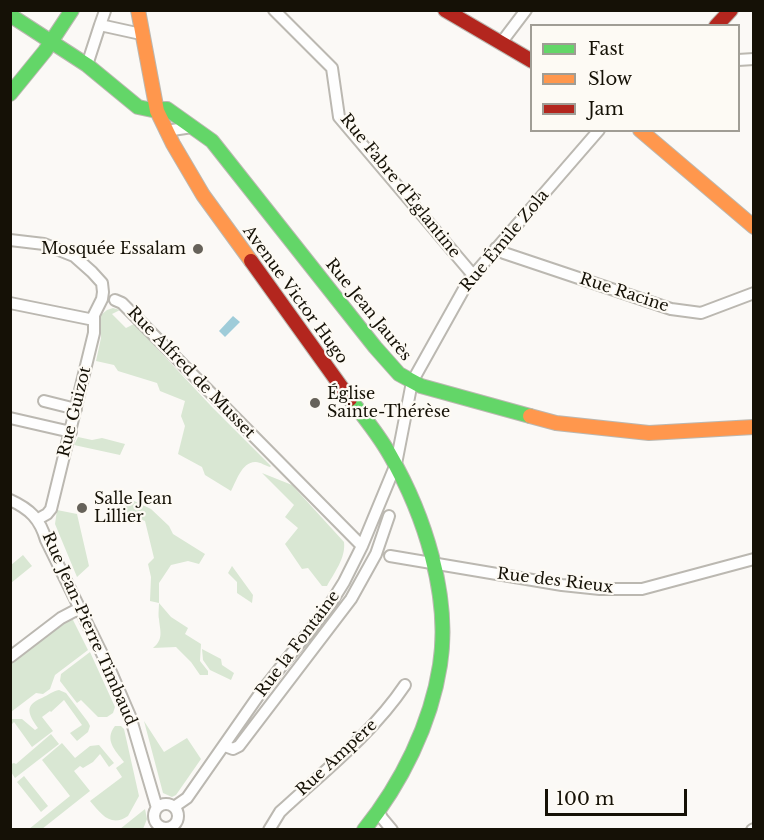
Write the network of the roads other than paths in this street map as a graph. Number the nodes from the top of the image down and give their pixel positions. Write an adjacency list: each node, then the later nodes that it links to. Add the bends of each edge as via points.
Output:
1 (72, 10): 12 (street)
2 (138, 10): 11 (street, Avenue Victor Hugo)
3 (274, 10): 25 (street, Rue Fabre d'Églantine, via 332,68 339,117)
4 (445, 10): 13 (street)
5 (526, 10): 13 (street)
6 (731, 10): 9 (street)
7 (105, 11): 10 (street)
8 (10, 15): 12 (street, Rue Jean Jaurès)
9 (718, 24)
10 (100, 25): 11 (street); 15 (street)
11 (141, 34): 17 (street, Avenue Victor Hugo)
12 (51, 42): 15 (street, Rue Jean Jaurès); 16 (street)
13 (501, 43): 14 (street)
14 (530, 60)
15 (87, 65): 17 (street, Rue Jean Jaurès, via 138,107)
16 (10, 94)
17 (162, 110): 18 (street, Rue Jean Jaurès); 19 (street, Avenue Victor Hugo)
18 (192, 127): 19 (street); 30 (street, Rue Jean Jaurès, via 212,141 375,347 399,374)
19 (171, 130): 36 (street, Avenue Victor Hugo, via 192,177 216,214)
20 (597, 132): 24 (street, Rue Émile Zola)
21 (642, 132): 22 (street)
22 (753, 227)
23 (10, 240): 27 (street, via 44,244 74,256 102,283)
24 (496, 248): 25 (street, Rue Émile Zola); 26 (street, Rue Racine, via 690,313 701,313)
25 (473, 275): 30 (street, Rue Émile Zola)
26 (753, 293)
27 (102, 295): 29 (street, Rue Guizot); 40 (street, Rue Alfred de Musset, via 111,289 115,291 115,300 138,318)
28 (10, 303): 29 (street)
29 (94, 320): 32 (street, Rue Guizot)
30 (412, 382): 34 (street, Rue Jean Jaurès, via 556,423 649,433); 36 (street, Rue Émile Zola)
31 (44, 401): 32 (street)
32 (76, 409): 35 (street, Rue Guizot)
33 (10, 418): 35 (street)
34 (753, 427)
35 (70, 432): 39 (street, Rue Guizot, via 51,509)
36 (396, 464): 40 (street, Rue la Fontaine); 43 (street, Avenue Victor Hugo, via 425,527)
37 (10, 500): 39 (street, Rue Jean-Pierre Timbaud, via 27,507)
38 (389, 516): 47 (street, via 376,554 351,599 239,746)
39 (38, 519): 44 (street, Rue Jean-Pierre Timbaud)
40 (362, 546): 47 (street, Rue la Fontaine, via 328,606 261,692)
41 (390, 556): 43 (street, Rue des Rieux)
42 (753, 559): 43 (street, Rue des Rieux, via 642,589 562,585)
43 (435, 565): 50 (street, Avenue Victor Hugo, via 440,665 415,745)
44 (80, 608): 45 (street); 49 (street, Rue Jean-Pierre Timbaud, via 130,716)
45 (10, 657)
46 (405, 685): 52 (street, Rue Ampère, via 373,725 280,812)
47 (225, 746): 48 (street, Rue la Fontaine, via 187,798)
48 (174, 807): 49 (street, via 165,804); 51 (street, via 178,815 175,824)
49 (157, 808): 51 (street)
50 (379, 812): 53 (street, Avenue Victor Hugo); 54 (street)
51 (157, 827)
52 (269, 830)
53 (364, 830)
54 (392, 830)

